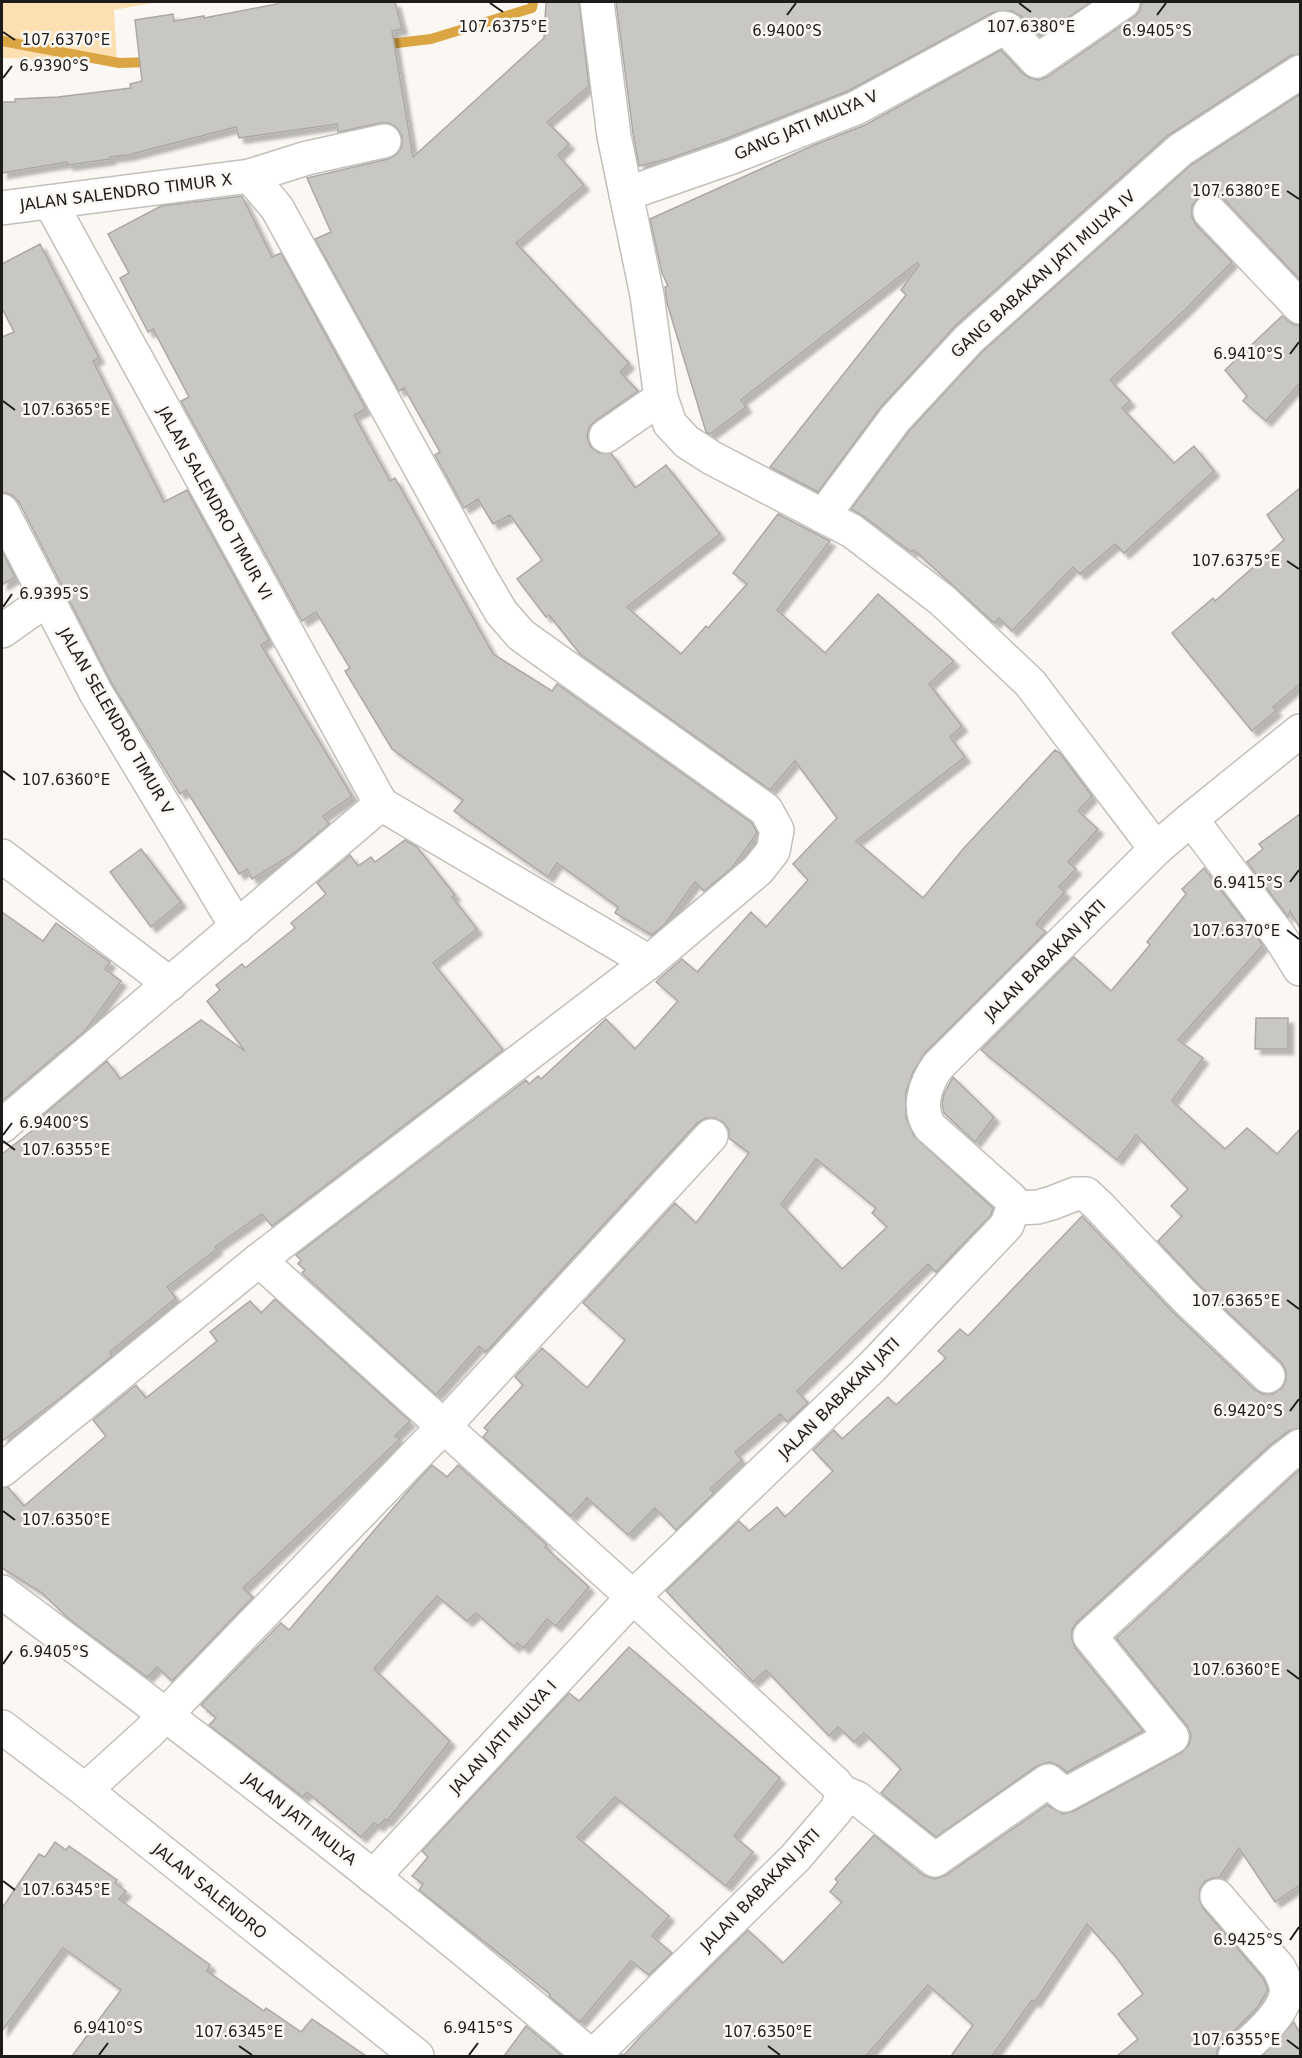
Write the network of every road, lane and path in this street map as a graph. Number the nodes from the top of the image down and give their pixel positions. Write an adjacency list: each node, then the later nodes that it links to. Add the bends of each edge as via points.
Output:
1 (597, 2): 6 (street, via 614,136)
2 (1123, 2): 6 (street, GANG JATI MULYA V, via 1037,61 1003,28 856,108)
3 (1300, 72): 14 (street, GANG BABAKAN JATI MULYA IV, via 1180,150 969,339 895,419)
4 (384, 141): 5 (street, JALAN SALENDRO TIMUR X, via 307,158)
5 (250, 176): 7 (street, JALAN SALENDRO TIMUR X); 23 (street, via 278,208 501,612 521,635 766,810 777,830 773,851 758,870)
6 (626, 194): 11 (street, via 647,295)
7 (50, 202): 8 (street, JALAN SALENDRO TIMUR X); 18 (street, JALAN SALENDRO TIMUR VI)
8 (2, 208)
9 (1210, 212): 10 (street)
10 (1300, 307)
11 (661, 398): 12 (street); 14 (street, via 670,424 687,442)
12 (606, 436)
13 (2, 512): 15 (street, JALAN SELENDRO TIMUR V)
14 (823, 516): 20 (street, via 852,531 942,600 1030,683)
15 (46, 600): 16 (street); 22 (street, JALAN SELENDRO TIMUR V, via 96,693)
16 (2, 631)
17 (1300, 731): 19 (street, JALAN BABAKAN JATI)
18 (381, 804): 22 (street); 23 (street)
19 (1191, 819): 20 (street, JALAN BABAKAN JATI); 24 (street)
20 (1156, 849): 28 (street, JALAN BABAKAN JATI, via 929,1078 924,1093 924,1119 1011,1199)
21 (2, 856): 25 (street)
22 (237, 927): 25 (street)
23 (649, 962): 29 (street)
24 (1300, 969)
25 (170, 984): 26 (street)
26 (2, 1126)
27 (711, 1137): 31 (street)
28 (1014, 1208): 30 (street, via 1038,1207 1086,1194); 35 (street, JALAN BABAKAN JATI, via 1007,1225 872,1366)
29 (259, 1260): 31 (street); 33 (street)
30 (1268, 1376)
31 (444, 1426): 35 (street); 36 (street)
32 (1300, 1446): 39 (street, via 1090,1636 1172,1737 1065,1795 1048,1781 934,1860 857,1798)
33 (2, 1470)
34 (2, 1592): 36 (street, JALAN JATI MULYA)
35 (633, 1597): 39 (street); 40 (street, JALAN JATI MULYA I)
36 (166, 1714): 38 (street); 40 (street, JALAN JATI MULYA)
37 (2, 1727): 38 (street, JALAN SALENDRO)
38 (85, 1790): 42 (street, JALAN SALENDRO)
39 (842, 1792): 43 (street, JALAN BABAKAN JATI, via 837,1809 795,1858)
40 (374, 1877): 43 (street, JALAN JATI MULYA)
41 (1217, 1896): 44 (street, via 1279,1968 1287,1995 1275,2016)
42 (417, 2056)
43 (592, 2056)
44 (1235, 2056)

